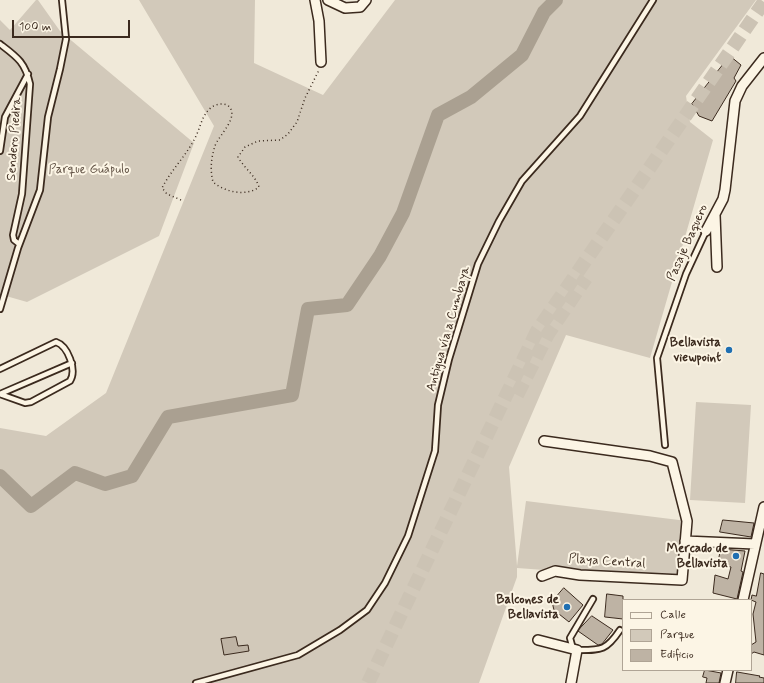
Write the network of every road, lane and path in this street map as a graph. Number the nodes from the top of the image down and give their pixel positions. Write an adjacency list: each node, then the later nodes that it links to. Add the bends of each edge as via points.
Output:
1 (62, 0): 14 (lane, via 66,38 48,117 40,190)
2 (315, 0): 8 (street)
3 (328, 0): 4 (street, via 345,8 360,7)
4 (366, 0)
5 (653, 0): 32 (lane, Antigua vía a Cumbaya, via 580,116 522,181 482,257 449,359 438,405 435,451 408,536 385,584 367,610 340,630 298,655)
6 (0, 44): 9 (lane, Sendero Piedra, via 20,59)
7 (764, 58): 12 (street, Pasaje Baquero, via 742,86 736,101 725,190)
8 (321, 62): 11 (path, via 297,122 288,134 280,140 258,141 245,147 238,157 259,187 248,192 237,192 213,182 210,170 215,144 231,118 230,110 220,104 213,106 203,117 195,138 162,188 167,194)
9 (28, 74): 10 (lane, via 5,117); 14 (lane, Sendero Piedra, via 30,84 23,176 13,235)
10 (0, 151)
11 (181, 200)
12 (715, 214): 13 (street, Pasaje Baquero); 15 (street)
13 (706, 231): 21 (lane, Pasaje Baquero, via 686,274 657,358)
14 (19, 244): 16 (lane)
15 (717, 267)
16 (0, 309)
17 (72, 363): 18 (lane, via 56,342); 19 (lane); 19 (lane, via 73,377 70,381 31,402 25,403)
18 (0, 369)
19 (0, 394)
20 (544, 441): 23 (street, via 637,454 672,462 687,521)
21 (665, 445)
22 (764, 507): 24 (street)
23 (685, 541): 24 (street); 25 (street, Playa Central, via 682,580 580,575 557,571)
24 (755, 544): 27 (street)
25 (542, 576)
26 (593, 599): 30 (lane, via 570,638)
27 (743, 599)
28 (620, 630): 30 (lane, via 608,646 601,650)
29 (538, 640): 30 (street)
30 (575, 649): 33 (street)
31 (728, 671): 34 (street)
32 (196, 683)
33 (572, 683)
34 (725, 683)

